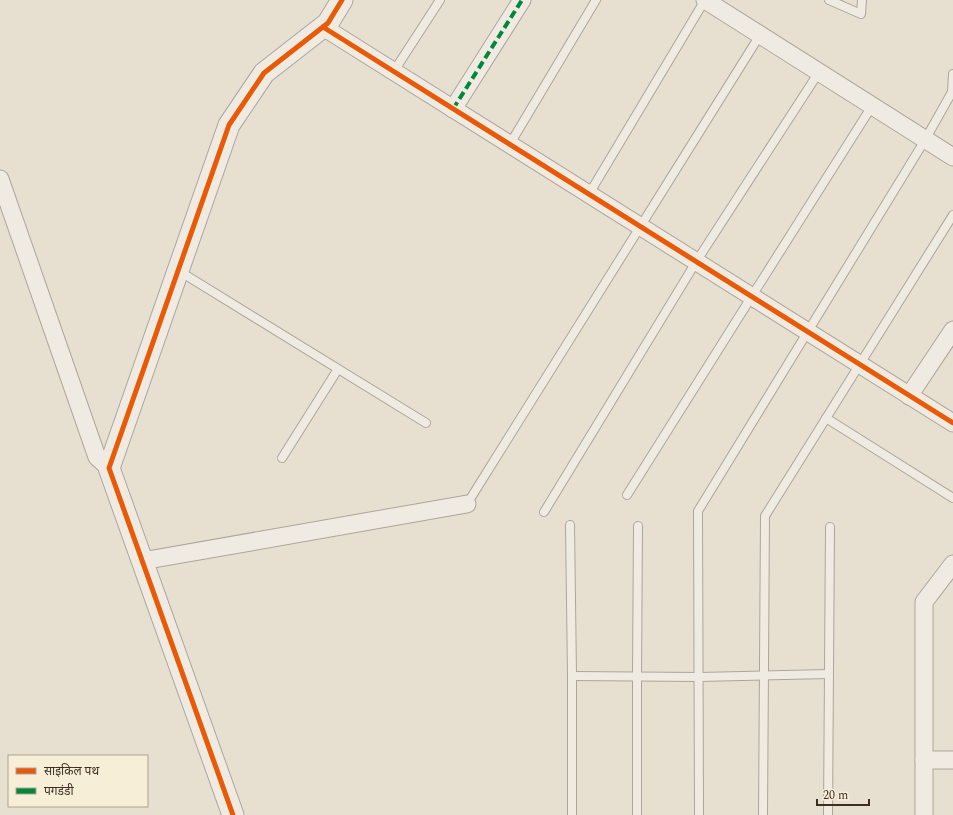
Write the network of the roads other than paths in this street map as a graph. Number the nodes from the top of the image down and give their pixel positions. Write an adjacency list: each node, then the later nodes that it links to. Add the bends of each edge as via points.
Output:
1 (342, 0): 8 (street, via 328,23)
2 (440, 0): 10 (lane)
3 (522, 0): 14 (street)
4 (596, 0): 16 (lane)
5 (705, 0): 9 (street); 19 (lane)
6 (829, 0): 7 (lane, via 861,14)
7 (862, 0)
8 (323, 26): 10 (street); 23 (street, via 264,73 229,125)
9 (760, 35): 11 (street); 21 (lane)
10 (394, 71): 14 (street)
11 (818, 72): 13 (street); 22 (lane)
12 (953, 74): 15 (lane, via 952,92)
13 (872, 106): 15 (street); 24 (lane)
14 (453, 109): 16 (street)
15 (925, 140): 17 (street); 26 (lane)
16 (510, 144): 19 (street)
17 (953, 157)
18 (0, 179): 34 (street, via 97,457)
19 (589, 194): 21 (street)
20 (953, 215): 27 (lane)
21 (640, 226): 22 (street); 37 (lane)
22 (696, 262): 24 (street); 38 (lane)
23 (178, 270): 28 (lane); 34 (street)
24 (752, 296): 26 (street); 35 (lane)
25 (953, 330): 29 (street)
26 (808, 332): 27 (street); 48 (lane, via 698,511)
27 (860, 364): 29 (street); 30 (lane)
28 (338, 369): 32 (lane); 33 (lane)
29 (909, 396): 31 (street)
30 (826, 418): 36 (lane); 45 (lane, via 765,516)
31 (953, 423)
32 (426, 424)
33 (282, 458)
34 (109, 468): 42 (street)
35 (627, 495)
36 (953, 498)
37 (467, 504): 42 (street)
38 (544, 512)
39 (570, 525): 46 (lane)
40 (638, 526): 47 (lane)
41 (830, 527): 44 (lane)
42 (142, 561): 51 (street)
43 (953, 564): 49 (street, via 924,602)
44 (829, 674): 45 (lane); 56 (lane)
45 (764, 675): 48 (lane); 55 (lane)
46 (572, 676): 47 (lane); 52 (lane)
47 (637, 676): 48 (lane); 53 (lane)
48 (699, 677): 54 (lane)
49 (924, 760): 50 (street); 57 (street)
50 (953, 760)
51 (233, 815)
52 (572, 815)
53 (637, 815)
54 (700, 815)
55 (763, 815)
56 (828, 815)
57 (924, 815)

